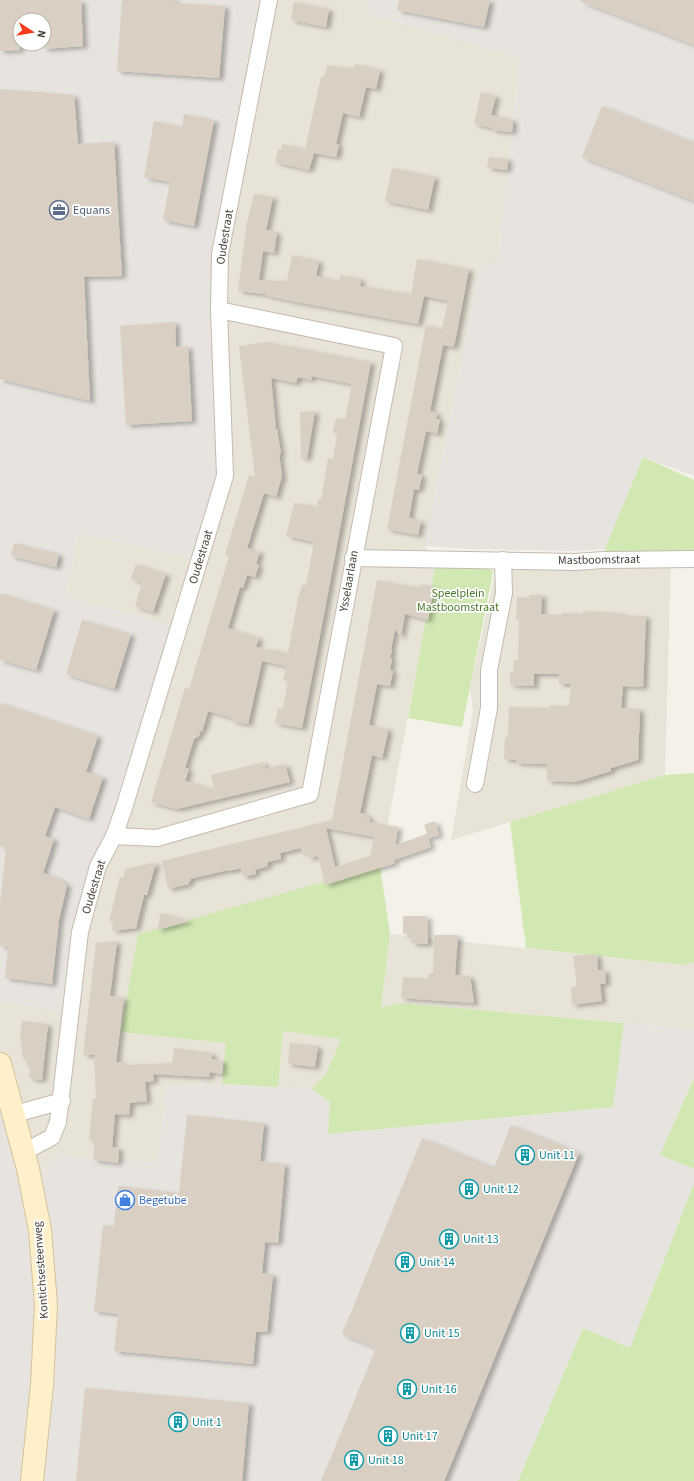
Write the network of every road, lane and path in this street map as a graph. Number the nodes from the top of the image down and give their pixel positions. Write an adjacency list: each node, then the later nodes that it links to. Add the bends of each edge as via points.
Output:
1 (269, 0): 2 (street, Oudestraat, via 220,254)
2 (219, 310): 3 (street, Ysselaarlaan, via 394,346); 7 (street, Oudestraat, via 225,476)
3 (353, 558): 4 (street, Mastboomstraat); 7 (street, Ysselaarlaan, via 310,794 157,838)
4 (503, 560): 5 (street, Mastboomstraat); 6 (street, via 504,593 489,670 489,708)
5 (694, 560)
6 (475, 784)
7 (114, 836): 9 (street, Oudestraat, via 98,866 80,932)
8 (0, 1064): 10 (street, Kontichsesteenweg)
9 (62, 1101): 10 (street); 11 (street, Oudestraat, via 52,1137)
10 (14, 1114): 11 (street, Kontichsesteenweg)
11 (24, 1152): 12 (street, Kontichsesteenweg, via 40,1230 46,1305 42,1385)
12 (32, 1481)

